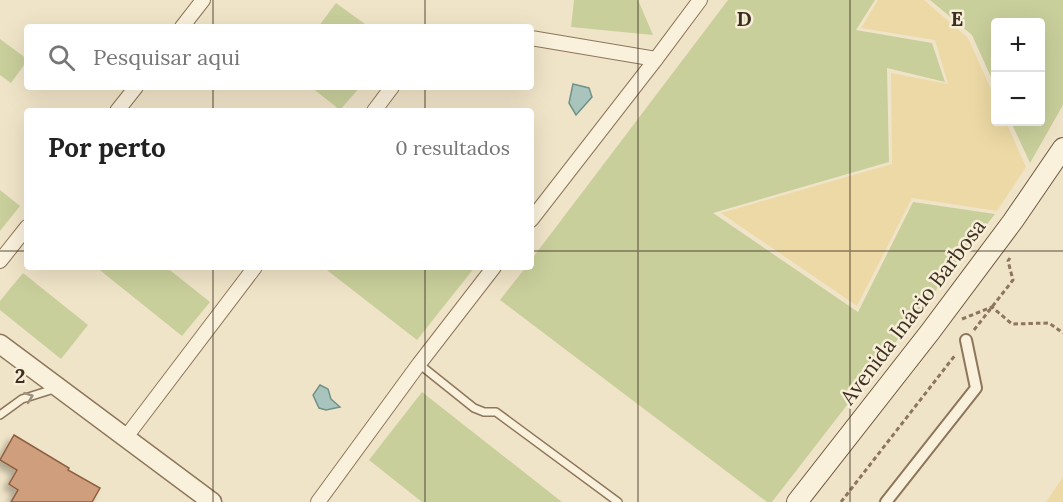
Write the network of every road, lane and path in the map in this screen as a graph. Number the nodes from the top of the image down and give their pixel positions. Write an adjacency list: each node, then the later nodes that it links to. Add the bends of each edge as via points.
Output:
1 (203, 0): 3 (street)
2 (700, 0): 5 (street)
3 (184, 24)
4 (534, 38): 5 (street)
5 (657, 59): 11 (street)
6 (134, 90): 8 (street)
7 (390, 90): 9 (street)
8 (119, 108)
9 (376, 108)
10 (1063, 148): 27 (main road, Avenida Inácio Barbosa, via 930,332)
11 (534, 216)
12 (24, 231): 13 (street)
13 (0, 261)
14 (253, 270): 23 (street)
15 (492, 270): 20 (street)
16 (961, 319): 17 (path, via 992,307 1012,324 1048,322)
17 (1063, 333)
18 (966, 340): 28 (street, via 976,388)
19 (0, 344): 21 (street)
20 (418, 364): 25 (street); 26 (lane, via 474,408 496,412)
21 (58, 388): 22 (lane, one-way to 21, via 22,399); 23 (street)
22 (0, 415)
23 (126, 437): 24 (street)
24 (212, 502)
25 (318, 502)
26 (618, 502)
27 (796, 502)
28 (886, 502)

